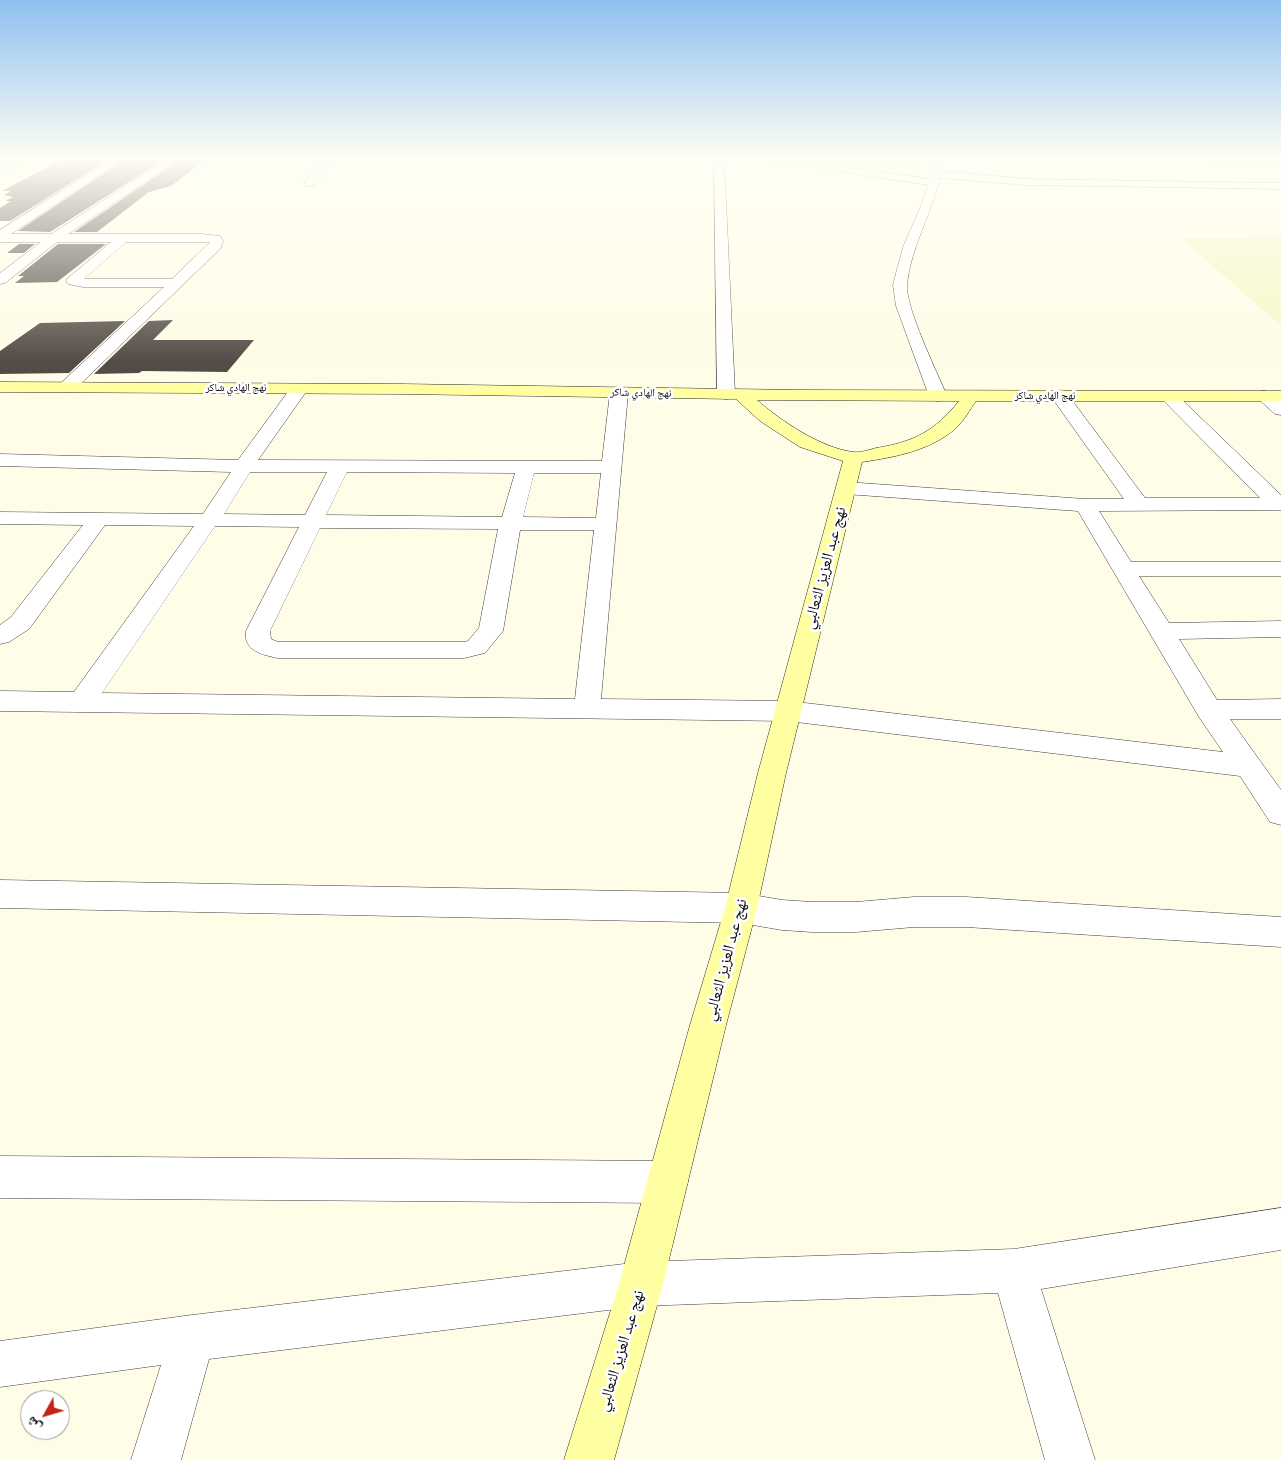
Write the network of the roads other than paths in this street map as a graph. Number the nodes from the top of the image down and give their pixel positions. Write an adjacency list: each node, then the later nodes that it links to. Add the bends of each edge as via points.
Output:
1 (16, 226): 5 (street)
2 (73, 226): 6 (street)
3 (723, 226): 14 (street)
4 (918, 226): 16 (street, via 900,285 903,306)
5 (0, 237): 6 (street)
6 (55, 238): 7 (street); 8 (street)
7 (123, 238): 9 (street, via 216,239 216,245); 9 (street, via 73,281)
8 (0, 280)
9 (175, 283): 11 (street)
10 (0, 386): 11 (street, نهج الهادي شاكر)
11 (67, 387): 12 (street, نهج الهادي شاكر)
12 (299, 389): 13 (street, نهج الهادي شاكر); 22 (street)
13 (619, 392): 14 (street, نهج الهادي شاكر); 25 (street)
14 (734, 394): 16 (street, نهج الهادي شاكر); 26 (street)
15 (1059, 395): 17 (street, نهج الهادي شاكر); 19 (street, نهج الهادي شاكر); 29 (street)
16 (938, 396): 17 (street, نهج الهادي شاكر)
17 (971, 396): 26 (street, via 950,424 927,439)
18 (1272, 396): 19 (street, نهج الهادي شاكر); 20 (street)
19 (1169, 397): 27 (street)
20 (1281, 410)
21 (0, 460): 22 (street)
22 (244, 466): 23 (street); 32 (street)
23 (340, 466): 24 (street); 33 (street)
24 (526, 467): 25 (street); 34 (street)
25 (611, 467): 35 (street)
26 (849, 473): 28 (street); 46 (street, نهج عبد العزيز الثعالبي)
27 (1280, 504): 29 (street)
28 (1085, 505): 29 (street); 36 (street)
29 (1140, 506)
30 (0, 518): 31 (street)
31 (99, 519): 32 (street); 40 (street, via 20,623)
32 (210, 519): 33 (street); 42 (street)
33 (314, 521): 34 (street); 34 (street, via 258,631 256,638 265,647 278,650 464,650 476,647 491,631)
34 (510, 524): 35 (street)
35 (605, 524): 43 (street)
36 (1125, 569): 37 (street); 39 (street)
37 (1281, 569)
38 (1281, 630): 39 (street)
39 (1162, 631): 45 (street)
40 (0, 636)
41 (0, 701): 42 (street)
42 (82, 701): 43 (street)
43 (587, 708): 46 (street)
44 (1281, 708): 45 (street)
45 (1209, 710): 47 (street)
46 (788, 711): 47 (street); 50 (street, نهج عبد العزيز الثعالبي)
47 (1248, 766): 48 (street)
48 (1281, 813)
49 (0, 894): 50 (street)
50 (741, 908): 51 (street, via 812,917 856,918 914,912 966,912); 53 (street, نهج عبد العزيز الثعالبي)
51 (1281, 932)
52 (0, 1177): 53 (street)
53 (667, 1182): 56 (street, نهج عبد العزيز الثعالبي)
54 (1281, 1229): 55 (street)
55 (1014, 1271): 56 (street); 61 (street)
56 (641, 1284): 57 (street); 60 (street, نهج عبد العزيز الثعالبي)
57 (192, 1338): 58 (street); 59 (street)
58 (0, 1364)
59 (156, 1460)
60 (588, 1460)
61 (1070, 1460)

